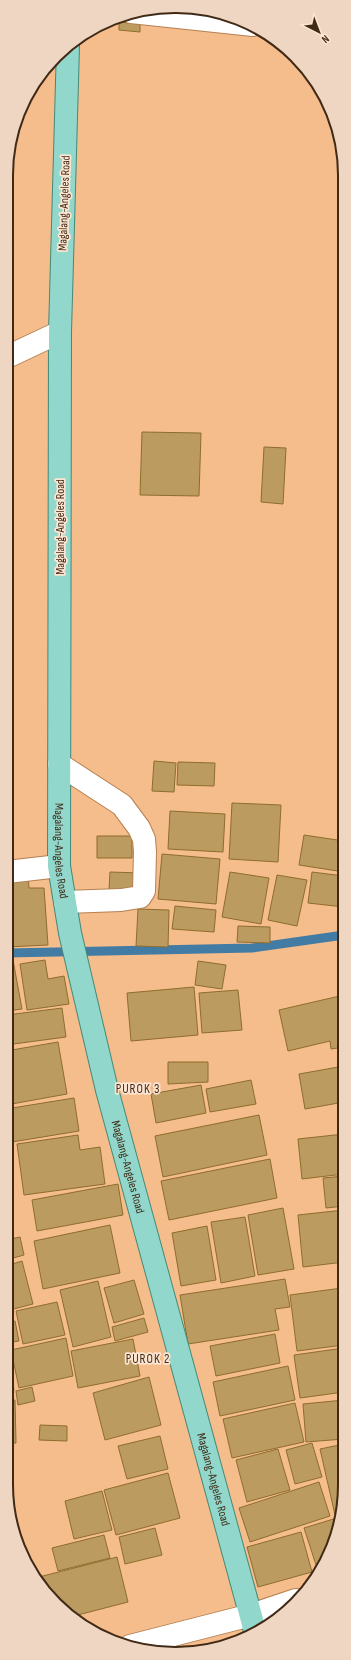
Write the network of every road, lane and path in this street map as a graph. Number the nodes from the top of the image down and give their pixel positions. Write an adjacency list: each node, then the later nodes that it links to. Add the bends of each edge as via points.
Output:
1 (153, 14): 2 (street)
2 (230, 23)
3 (68, 53): 4 (main road, Magalang-Angeles Road)
4 (60, 332): 5 (street); 6 (main road, Magalang-Angeles Road)
5 (13, 354)
6 (59, 764): 7 (main road, Magalang-Angeles Road); 9 (street, via 122,806 139,828 144,839 145,852 144,891 140,897)
7 (59, 866): 8 (street); 9 (main road, Magalang-Angeles Road)
8 (13, 871)
9 (65, 902): 11 (main road, Magalang-Angeles Road, via 107,1090)
10 (283, 1607): 11 (street)
11 (253, 1623): 12 (street)
12 (143, 1644)

